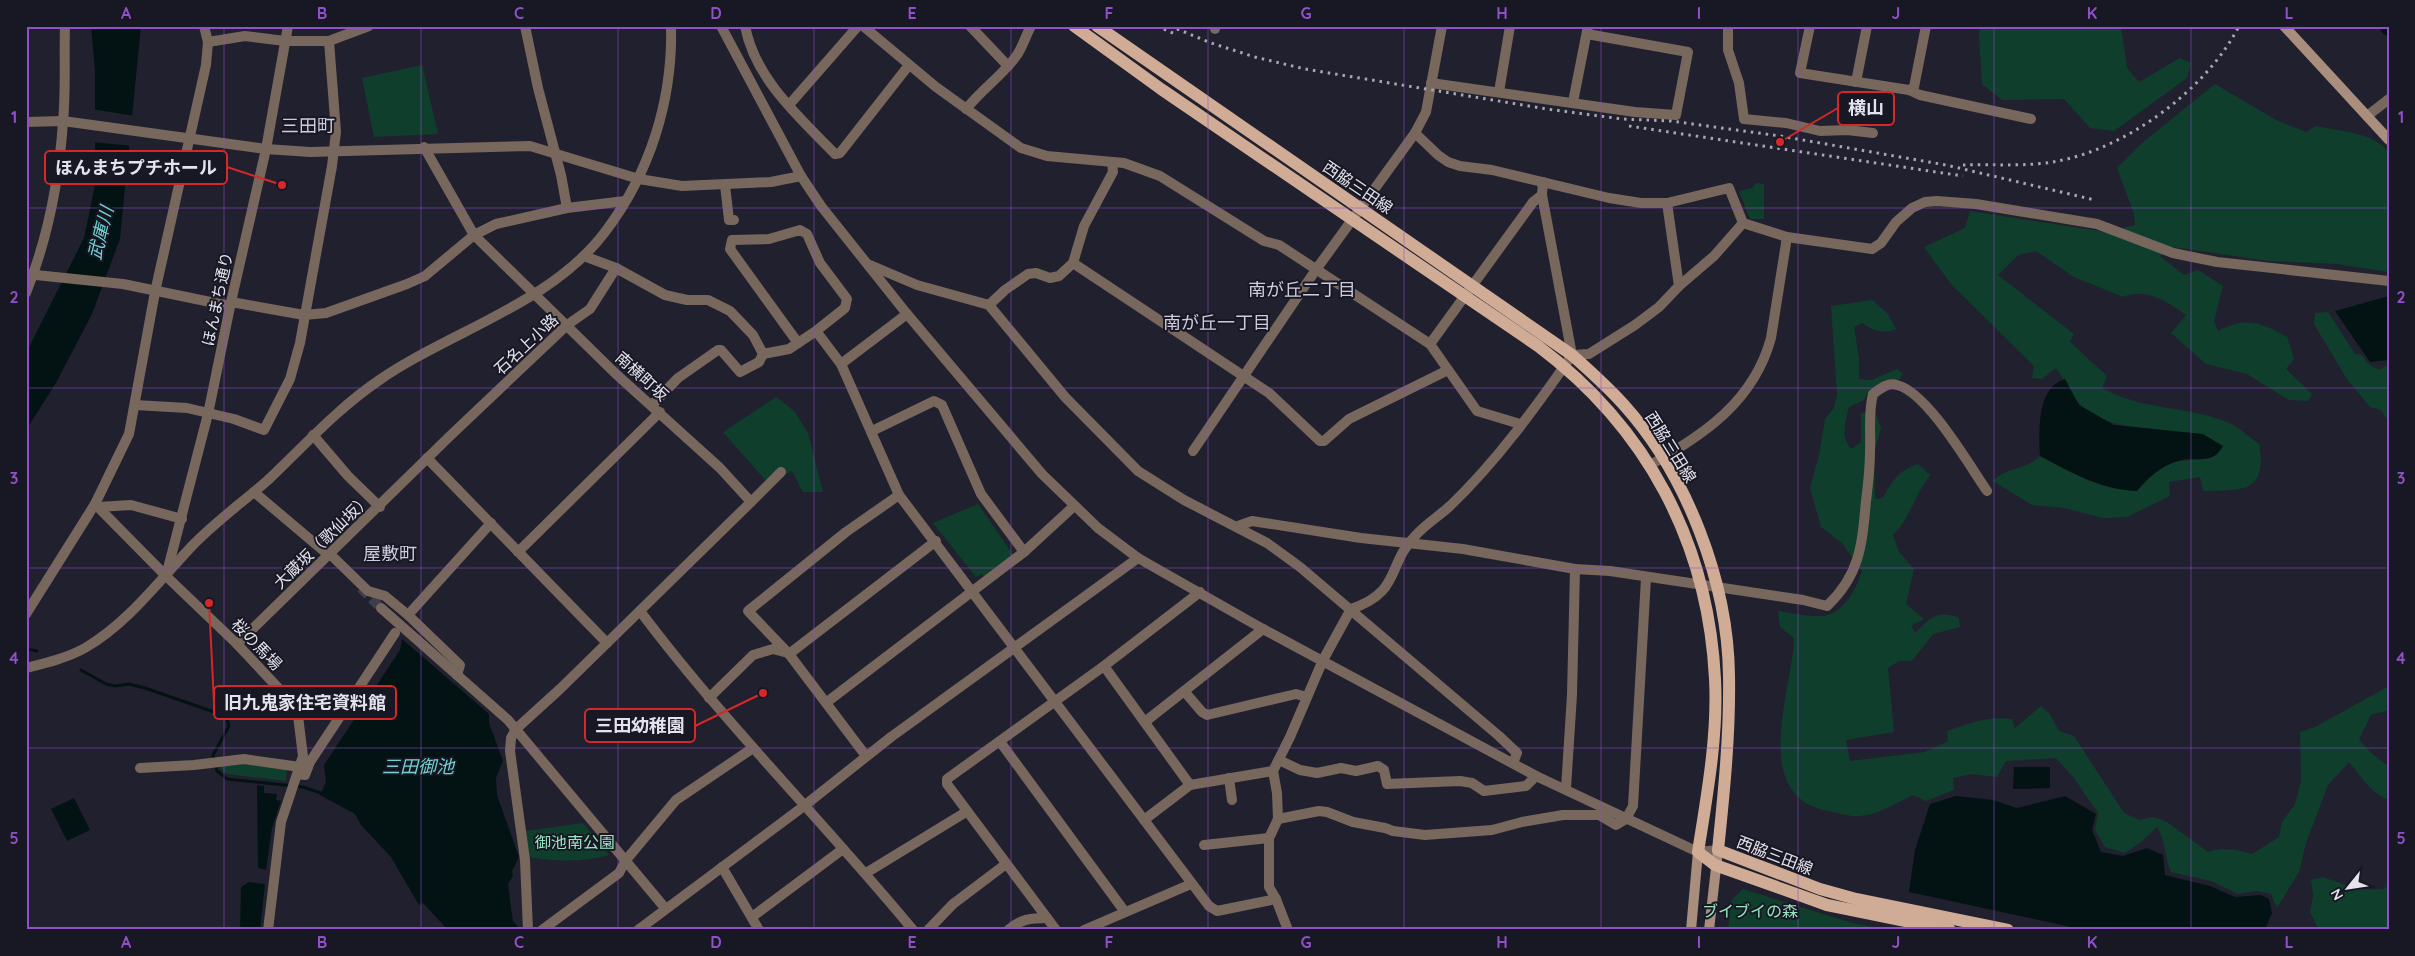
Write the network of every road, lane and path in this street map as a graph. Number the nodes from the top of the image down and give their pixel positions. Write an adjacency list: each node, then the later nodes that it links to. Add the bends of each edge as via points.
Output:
1 (65, 26): 38 (street)
2 (204, 26): 24 (street)
3 (288, 26): 23 (street, ほんまち通り)
4 (369, 26): 25 (street)
5 (525, 26): 47 (street)
6 (671, 26): 50 (street, via 664,112)
7 (721, 26): 49 (street)
8 (745, 26): 34 (street, via 758,64)
9 (858, 26): 34 (street)
10 (863, 26): 26 (street)
11 (970, 26): 27 (street)
12 (1031, 26): 27 (street)
13 (1074, 26): 58 (main road, 西脇三田線)
14 (1097, 26): 57 (main road, 西脇三田線)
15 (1442, 26): 29 (street)
16 (1510, 26): 31 (street)
17 (1728, 26): 41 (street, via 1728,50 1739,83 1744,119 1786,123 1820,132 1847,130)
18 (1810, 26): 28 (street, via 1800,73)
19 (1867, 26): 28 (street)
20 (1926, 26): 30 (street, via 1914,87)
21 (2284, 26): 36 (main road)
22 (1587, 30): 33 (street); 33 (street, via 1688,52 1676,115)
23 (285, 41): 24 (street, via 245,36); 25 (street); 45 (street, ほんまち通り)
24 (208, 42): 42 (street)
25 (328, 42): 46 (street, via 336,132)
26 (909, 65): 34 (street, via 840,153 835,154); 35 (street)
27 (1008, 66): 35 (street)
28 (1856, 82): 30 (street)
29 (1432, 83): 31 (street); 40 (street, via 1426,112)
30 (1909, 90): 37 (street)
31 (1499, 92): 33 (street)
32 (2389, 99): 36 (street)
33 (1573, 102)
34 (790, 105)
35 (966, 108): 48 (street, via 1021,148 1047,156)
36 (2367, 116): 43 (main road)
37 (2031, 119)
38 (65, 121): 39 (street); 42 (street); 68 (street, via 46,239)
39 (26, 122)
40 (1415, 133): 51 (street, via 1448,162); 57 (street)
41 (1873, 134)
42 (190, 139): 45 (street); 72 (street)
43 (2389, 140)
44 (424, 147): 46 (street); 47 (street, via 530,146); 61 (street, 南横町坂)
45 (266, 149): 46 (street); 75 (street, ほんまち通り)
46 (334, 151): 78 (street)
47 (556, 154): 50 (street); 56 (street)
48 (1112, 162): 64 (street, via 1113,172 1084,226); 67 (street, via 1160,176 1264,241 1279,245)
49 (801, 176): 52 (street); 65 (street, via 821,206)
50 (639, 179): 52 (street, via 682,186); 54 (street)
51 (1544, 182): 53 (street); 55 (street, via 1608,198)
52 (725, 185): 59 (street, via 729,220)
53 (1542, 195): 71 (street, via 1533,202); 84 (street)
54 (625, 200): 56 (street); 63 (street, via 605,232)
55 (1667, 203): 60 (street, via 1729,188); 70 (street)
56 (567, 208): 61 (street, via 496,224)
57 (1361, 208): 58 (street); 71 (main road, 西脇三田線)
58 (1352, 219): 67 (street); 71 (main road, 西脇三田線)
59 (734, 220)
60 (1743, 222): 62 (street); 70 (street, via 1714,256)
61 (474, 235): 74 (street, 南横町坂); 78 (street, via 425,276 326,313)
62 (1787, 237): 69 (street, via 1872,249 1878,247 1896,222 1912,208 1937,201 1976,204 2097,224 2173,253 2217,262); 96 (street, via 1771,338 1755,378 1733,408)
63 (584, 256): 66 (street); 74 (street)
64 (1073, 263): 76 (street, via 1059,276 1050,278 1028,274); 87 (street)
65 (870, 265): 76 (street, via 917,285); 77 (street)
66 (616, 268): 79 (street, 石名上小路, via 595,304); 83 (street, via 665,295 708,300 730,311 753,335)
67 (1315, 271): 82 (street); 87 (street)
68 (32, 275): 72 (street, via 119,284); 73 (street)
69 (2389, 281)
70 (1679, 286): 84 (street, via 1635,325 1589,354)
71 (1469, 291): 82 (street); 84 (main road, 西脇三田線)
72 (155, 292): 75 (street); 88 (street)
73 (26, 293)
74 (534, 294): 79 (street, 南横町坂); 93 (street, via 400,366 353,400)
75 (230, 304): 78 (street); 90 (street, ほんまち通り)
76 (989, 305): 108 (street, via 1065,397 1138,471 1184,500)
77 (907, 314): 85 (street); 105 (street, via 1042,474)
78 (304, 315): 90 (street, via 290,379 264,430)
79 (566, 325): 89 (street, 南横町坂); 95 (street, 石名上小路)
80 (816, 331): 81 (street); 81 (street, via 845,308 848,299 820,263 807,234 800,230 769,238 732,240 730,249); 85 (street)
81 (798, 343): 83 (street)
82 (1430, 344): 86 (street)
83 (763, 354): 89 (street, via 759,362 740,372 718,350 678,378)
84 (1568, 360): 91 (street); 96 (main road, 西脇三田線, via 1624,406); 97 (main road, 西脇三田線, via 1614,414)
85 (841, 364): 92 (street)
86 (1448, 370): 87 (street, via 1349,419 1324,441); 91 (street, via 1477,411)
87 (1244, 377): 94 (street)
88 (135, 405): 90 (street, via 186,408); 103 (street, via 123,447)
89 (656, 409): 102 (street, 南横町坂, via 720,468); 111 (street)
90 (208, 414): 106 (street, ほんまち通り)
91 (1520, 424): 110 (street, via 1486,468)
92 (872, 431): 101 (street); 112 (street, via 934,401 942,405 981,494)
93 (314, 435): 100 (street); 104 (street, via 348,476)
94 (1193, 451)
95 (427, 458): 104 (street, 大蔵坂（歌仙坂）); 107 (street)
96 (1662, 458): 97 (street); 119 (main road, 西脇三田線, via 1691,513)
97 (1650, 465): 118 (main road, 西脇三田線, via 1672,507)
98 (781, 472): 102 (street)
99 (1987, 491): 119 (street, via 1926,404 1896,384 1883,386 1873,394 1870,405 1870,453 1862,543 1854,572 1842,592 1827,606)
100 (254, 492): 113 (street); 116 (street, via 194,544)
101 (900, 495): 109 (street); 132 (street, via 846,532 748,611)
102 (751, 502): 124 (street)
103 (96, 506): 106 (street, via 131,505); 116 (street, 桜の馬場); 125 (street)
104 (380, 507): 113 (street, 大蔵坂（歌仙坂）)
105 (1074, 507): 112 (street); 114 (street)
106 (182, 519): 116 (street, ほんまち通り)
107 (491, 523): 111 (street); 126 (street)
108 (1238, 526): 110 (street, via 1252,521); 123 (street, via 1300,567)
109 (936, 542): 120 (street); 132 (street)
110 (1409, 544): 115 (street, via 1463,549); 123 (street, via 1384,591 1368,603)
111 (518, 552): 129 (street)
112 (1024, 552): 120 (street)
113 (328, 553): 126 (street, via 368,591 385,596); 130 (street, 大蔵坂（歌仙坂）)
114 (1138, 558): 121 (street); 131 (street)
115 (1575, 569): 117 (street); 155 (street)
116 (166, 576): 130 (street, 桜の馬場); 135 (street, via 112,629 86,648)
117 (1646, 578): 118 (street); 160 (street, via 1633,806)
118 (1702, 586): 119 (street); 166 (main road, 西脇三田線, via 1715,680 1707,795)
119 (1719, 589): 165 (main road, 西脇三田線, via 1730,674 1727,757)
120 (973, 591): 131 (street); 141 (street)
121 (1200, 592): 127 (street); 134 (street)
122 (382, 608): 136 (street)
123 (1351, 609): 133 (street); 148 (street, via 1518,753)
124 (640, 611): 129 (street); 139 (street)
125 (26, 614)
126 (408, 615): 136 (street, via 460,665)
127 (1264, 629): 133 (street); 137 (street)
128 (395, 633): 152 (street, via 310,762 305,775)
129 (607, 643): 143 (street)
130 (237, 644): 152 (street, 桜の馬場, via 297,708 303,756)
131 (1014, 646): 140 (street); 146 (street)
132 (789, 654): 139 (street, via 773,648 753,655); 141 (street)
133 (1323, 660): 138 (street); 148 (street)
134 (1104, 666): 140 (street); 142 (street)
135 (26, 668)
136 (457, 674): 143 (street)
137 (1184, 691): 138 (street, via 1207,715 1296,694); 142 (street)
138 (1307, 697): 147 (street)
139 (709, 698): 145 (street)
140 (1056, 701): 144 (street); 161 (street)
141 (827, 702): 146 (street)
142 (1146, 721): 154 (street)
143 (516, 729): 167 (street); 180 (street, via 511,738 510,752 525,860)
144 (1001, 742): 158 (street, via 948,779 947,784); 175 (street)
145 (753, 748): 157 (street); 167 (street, via 676,800)
146 (866, 756): 157 (street)
147 (1279, 760): 150 (street); 151 (street, via 1300,770 1317,773 1378,766 1384,770 1387,784 1460,780 1484,791 1526,786)
148 (1513, 764): 151 (street)
149 (140, 768): 152 (street, via 244,758)
150 (1273, 771): 153 (street); 159 (street)
151 (1536, 776): 155 (street)
152 (296, 778): 179 (street, via 281,822)
153 (1230, 778): 154 (street); 156 (street)
154 (1190, 785): 161 (street)
155 (1566, 788): 160 (street)
156 (1232, 800)
157 (804, 806): 164 (street); 170 (street)
158 (966, 812): 168 (street); 171 (street)
159 (1278, 819): 160 (street, via 1319,811 1353,822 1424,835 1492,830 1563,815 1599,815 1616,825); 162 (street)
160 (1626, 819): 166 (street)
161 (1144, 820): 172 (street)
162 (1269, 838): 163 (street); 173 (street, via 1269,887)
163 (1204, 845)
164 (843, 849): 171 (street); 176 (street)
165 (1718, 850): 166 (street); 169 (main road); 193 (main road, 西脇三田線, via 1847,897)
166 (1698, 852): 169 (main road, 西脇三田線); 190 (main road)
167 (626, 860): 174 (street); 181 (street, via 619,873)
168 (1006, 864): 177 (street); 185 (street, via 953,904)
169 (1716, 865): 178 (main road, 西脇三田線, via 1827,905); 191 (main road)
170 (722, 867): 174 (street); 176 (street)
171 (866, 873): 184 (street)
172 (1192, 884): 173 (street, via 1217,911); 175 (street)
173 (1276, 899): 189 (street)
174 (665, 908): 182 (street)
175 (1125, 912): 188 (street)
176 (752, 918): 183 (street)
177 (1047, 918): 186 (street, via 1028,918); 187 (street)
178 (1919, 927): 192 (main road, 西脇三田線)
179 (268, 930)
180 (528, 930)
181 (542, 930)
182 (638, 930)
183 (759, 930)
184 (913, 930)
185 (928, 930)
186 (1008, 930)
187 (1056, 930)
188 (1084, 930)
189 (1288, 930)
190 (1690, 930)
191 (1708, 930)
192 (1950, 930)
193 (2008, 930)

